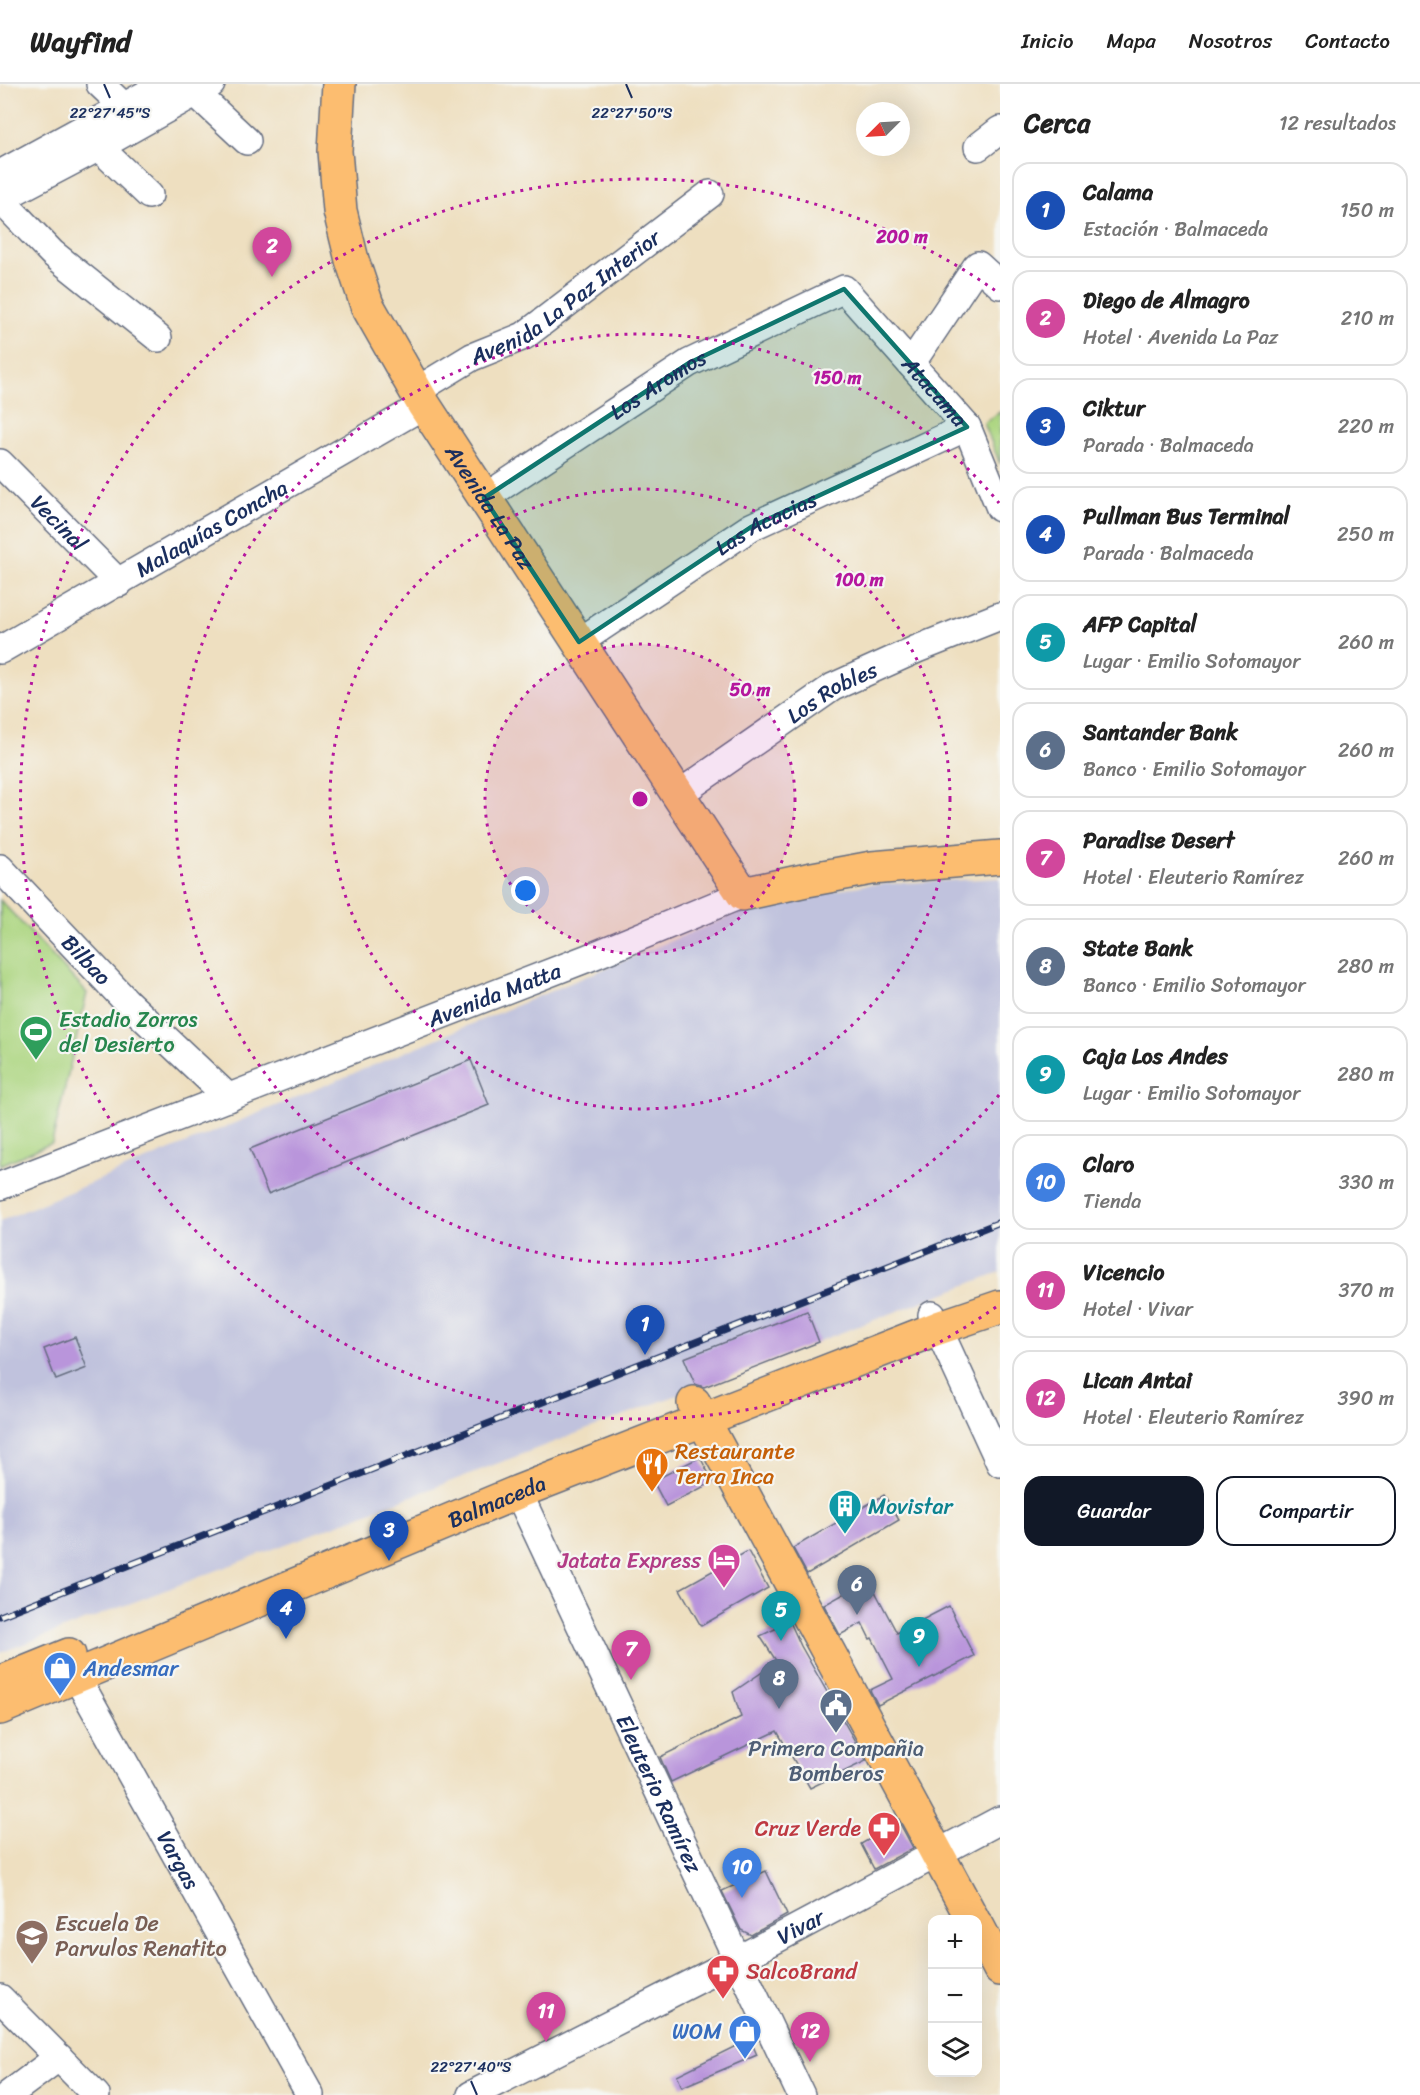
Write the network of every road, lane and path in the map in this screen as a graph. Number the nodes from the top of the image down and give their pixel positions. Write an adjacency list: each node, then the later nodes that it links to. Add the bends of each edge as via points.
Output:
1 (100, 84): 5 (street)
2 (165, 84): 5 (street)
3 (339, 84): 18 (main road, Avenida La Paz, via 335,151 340,211 352,260 367,305)
4 (197, 87): 5 (street); 8 (street)
5 (133, 115): 7 (street)
6 (1000, 130): 9 (street)
7 (90, 139): 10 (street); 12 (street)
8 (247, 141)
9 (978, 147)
10 (8, 173): 13 (street)
11 (710, 194): 18 (street, Avenida La Paz Interior, via 524,336 472,357)
12 (149, 195)
13 (0, 199): 16 (street, via 52,254)
14 (1000, 285): 17 (street, via 978,265)
15 (844, 289): 17 (street, Atacama); 21 (street, Los Aromos, via 689,363)
16 (158, 338)
17 (911, 364): 19 (street, Atacama)
18 (420, 398): 21 (main road, Avenida La Paz); 23 (street, Malaquías Concha)
19 (967, 427): 22 (street, Atacama); 25 (street, Las Acacias, via 751,527)
20 (0, 463): 23 (street, Vecinal)
21 (484, 498): 25 (main road, Avenida La Paz)
22 (1000, 508)
23 (119, 583): 26 (street, Malaquías Concha)
24 (1000, 616): 27 (street, Los Robles, via 834,687)
25 (579, 642): 27 (main road, Avenida La Paz)
26 (4, 643)
27 (679, 794): 30 (main road, Avenida La Paz)
28 (1000, 857): 30 (main road, Avenida Matta, via 872,868)
29 (0, 868): 31 (street, Bilbao, via 128,1003)
30 (743, 894): 31 (street, Avenida Matta)
31 (229, 1098): 32 (street, Avenida Matta)
32 (0, 1186)
33 (1000, 1289): 35 (main road, Balmaceda)
34 (1000, 1307): 35 (main road, Balmaceda)
35 (935, 1322): 36 (main road, Balmaceda); 37 (street)
36 (698, 1411): 38 (main road, Balmaceda); 39 (main road, Balmaceda); 43 (main road)
37 (1000, 1463)
38 (518, 1492): 39 (main road, Balmaceda); 46 (street, Eleuterio Ramírez)
39 (71, 1667): 40 (main road, Balmaceda); 41 (main road, Balmaceda); 52 (street, Vargas)
40 (0, 1683)
41 (0, 1708)
42 (1000, 1820): 43 (street, Vivar)
43 (937, 1853): 44 (main road); 46 (street, Vivar)
44 (970, 1915)
45 (982, 1935): 47 (main road)
46 (737, 1960): 53 (street, Vivar); 54 (street, Eleuterio Ramírez)
47 (1000, 1969)
48 (0, 1998): 49 (street)
49 (59, 2057): 50 (street); 51 (street)
50 (8, 2095)
51 (96, 2095)
52 (310, 2095)
53 (471, 2095)
54 (801, 2095)

